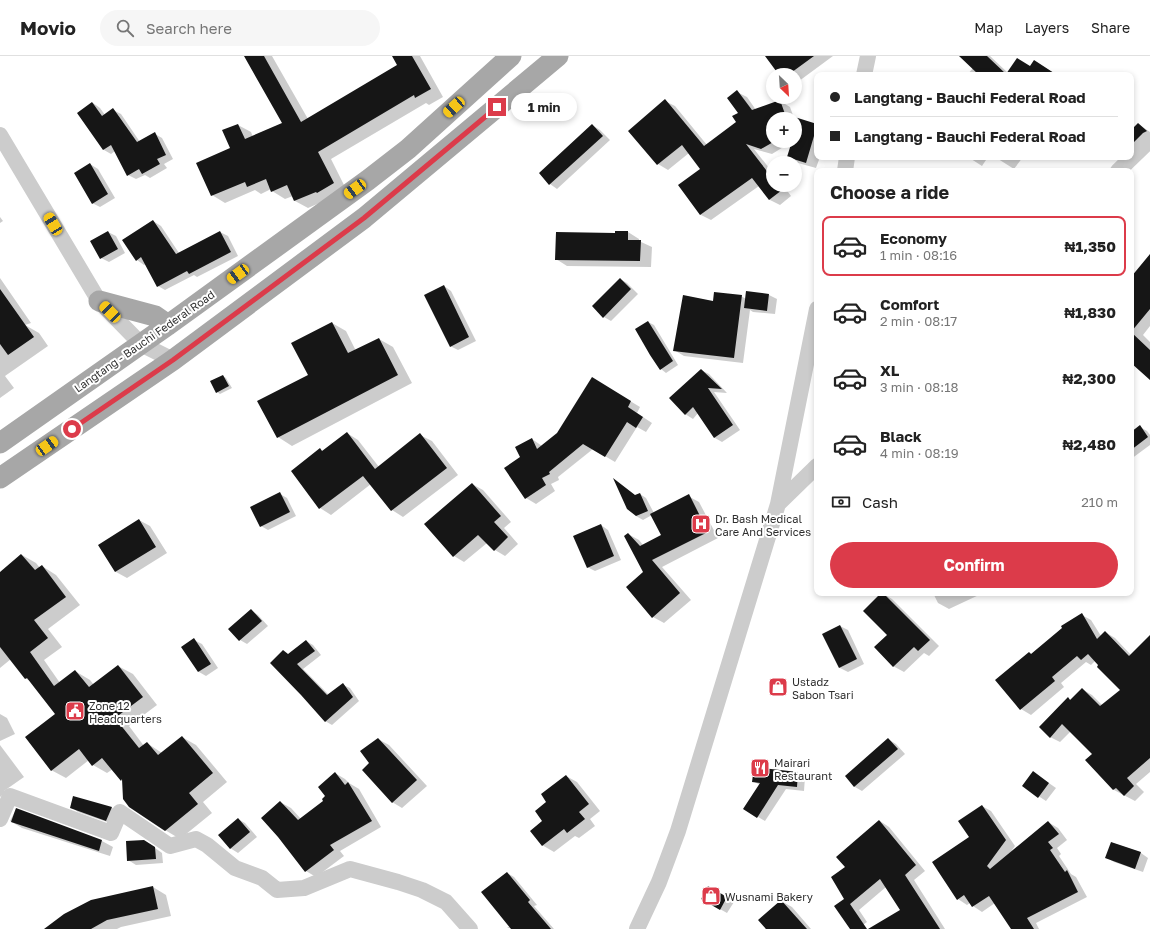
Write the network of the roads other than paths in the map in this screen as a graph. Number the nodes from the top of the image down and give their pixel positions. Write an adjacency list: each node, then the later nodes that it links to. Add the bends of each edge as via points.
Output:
1 (511, 56): 12 (main road, Langtang - Bauchi Federal Road, via 408,148 368,180)
2 (558, 56): 14 (main road, via 364,218)
3 (868, 56): 4 (street)
4 (865, 72)
5 (0, 135): 10 (street)
6 (1150, 140): 7 (street)
7 (1134, 156)
8 (1129, 160): 9 (street)
9 (1121, 168)
10 (99, 301): 12 (main road, via 155,316); 13 (street)
11 (814, 324): 18 (street)
12 (168, 326): 13 (main road, Langtang - Bauchi Federal Road)
13 (141, 344): 14 (street); 15 (main road, Langtang - Bauchi Federal Road)
14 (173, 360): 17 (main road)
15 (0, 443)
16 (814, 469): 18 (street)
17 (0, 478)
18 (778, 504): 21 (street, via 678,831 659,882)
19 (0, 818): 20 (street, via 10,796 111,833 120,812 170,846 196,839 235,868 262,878 277,890 304,888 350,869 422,890 446,902)
20 (470, 929)
21 (637, 929)

